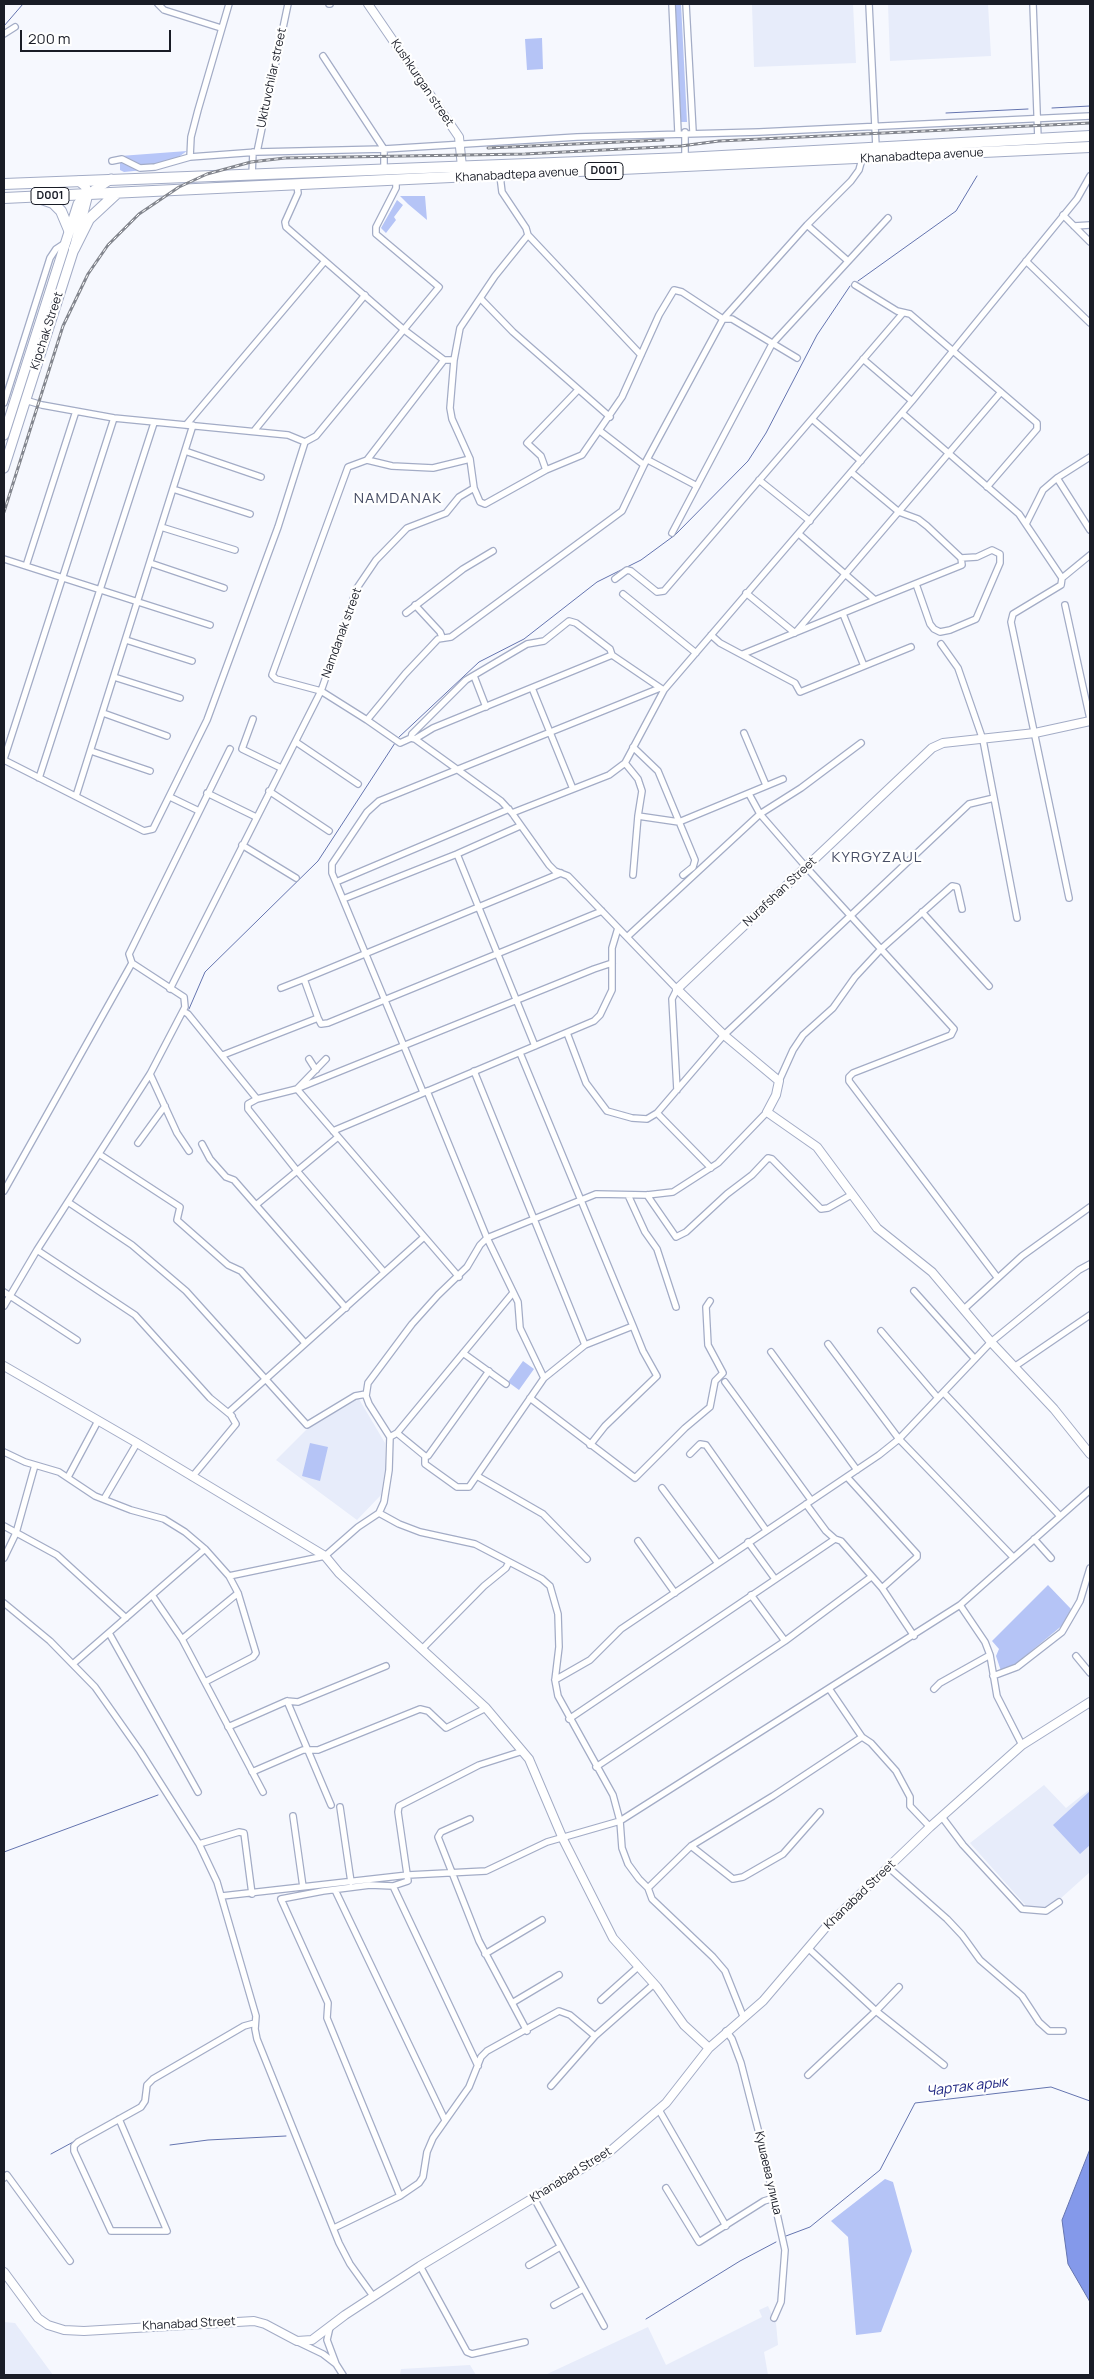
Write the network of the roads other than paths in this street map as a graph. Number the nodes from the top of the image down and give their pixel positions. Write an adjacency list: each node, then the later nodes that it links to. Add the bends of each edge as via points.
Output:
1 (158, 4): 10 (street, via 164,10)
2 (229, 4): 10 (street)
3 (288, 4): 25 (street, Ukituvchilar street)
4 (368, 4): 20 (street, Kushkurgan street, via 459,137)
5 (672, 4): 16 (street)
6 (686, 4): 17 (street)
7 (869, 4): 15 (street)
8 (1033, 4): 14 (street)
9 (15, 27): 11 (street)
10 (221, 28): 26 (street, via 195,119)
11 (4, 34)
12 (324, 56): 23 (street)
13 (1090, 116): 14 (street)
14 (1037, 118): 15 (street); 19 (street)
15 (874, 125): 17 (street, via 759,132); 21 (street)
16 (682, 132): 17 (street); 20 (street); 27 (street)
17 (693, 132)
18 (1090, 136): 19 (highway, Khanabadtepa avenue / D001)
19 (1038, 139): 24 (highway, Khanabadtepa avenue / D001)
20 (461, 146): 23 (street); 30 (street, Kushkurgan street)
21 (876, 148): 24 (highway, Khanabadtepa avenue / D001); 27 (highway, Khanabadtepa avenue / D001)
22 (1090, 148): 24 (highway, Khanabadtepa avenue / D001)
23 (384, 149): 25 (street); 31 (street)
24 (919, 150): 28 (highway, Khanabadtepa avenue / D001)
25 (255, 152): 26 (street); 32 (street, Ukituvchilar street)
26 (190, 157): 29 (street, via 140,168 122,159)
27 (685, 158): 30 (highway, D001)
28 (862, 159): 33 (highway, Khanabadtepa avenue / D001); 46 (street, via 858,173)
29 (112, 161)
30 (462, 167): 31 (highway, Khanabadtepa avenue / D001)
31 (384, 170): 32 (highway, Khanabadtepa avenue / D001)
32 (252, 175): 35 (highway, Khanabadtepa avenue / D001)
33 (500, 176): 37 (highway, Khanabadtepa avenue / D001); 50 (street, via 502,192)
34 (1090, 176): 44 (street)
35 (112, 179): 36 (highway, Khanabadtepa avenue / D001); 40 (main road); 41 (main road, Kipchak Street)
36 (78, 181): 38 (highway, Khanabadtepa avenue / D001); 41 (main road)
37 (396, 181): 39 (highway, Khanabadtepa avenue / D001); 62 (street, via 376,234 438,287)
38 (4, 184)
39 (297, 185): 40 (highway, Khanabadtepa avenue / D001); 53 (street, via 298,192 285,222 286,227)
40 (114, 193): 41 (highway, Khanabadtepa avenue / D001); 52 (highway)
41 (88, 194): 42 (highway, Khanabadtepa avenue / D001); 49 (main road, Kipchak Street, via 78,204); 52 (main road, Kipchak Street)
42 (33, 196): 43 (highway, Khanabadtepa avenue / D001); 49 (highway, via 56,206 64,215)
43 (4, 198)
44 (1063, 215): 48 (street); 55 (street)
45 (888, 218): 54 (street)
46 (807, 225): 54 (street); 60 (street)
47 (1090, 225): 48 (street)
48 (1074, 226): 51 (street)
49 (69, 230): 52 (main road, Kipchak Street)
50 (528, 235): 58 (street); 65 (street)
51 (1090, 242)
52 (69, 246): 70 (main road, Kipchak Street); 72 (main road, Kipchak Street); 76 (street, via 54,251 50,258)
53 (325, 261): 57 (street); 83 (street)
54 (848, 261): 63 (street)
55 (1026, 261): 61 (street); 64 (street)
56 (855, 286): 59 (street)
57 (365, 295): 62 (street); 85 (street)
58 (480, 299): 68 (street, via 460,328); 71 (street)
59 (903, 313): 64 (street, via 910,314); 69 (street)
60 (723, 319): 63 (street, via 732,319); 65 (street, via 674,290); 95 (street)
61 (1090, 323)
62 (403, 329): 67 (street); 88 (street, via 316,436)
63 (772, 344): 66 (street); 102 (street)
64 (953, 351): 73 (street); 75 (street)
65 (641, 355): 79 (street)
66 (797, 358)
67 (444, 360): 68 (street); 92 (street)
68 (454, 360): 93 (street, via 450,408)
69 (863, 360): 75 (street); 81 (street)
70 (19, 388): 72 (main road); 87 (main road, Kipchak Street)
71 (578, 390): 79 (street); 97 (street, via 528,443 541,456)
72 (28, 391): 74 (main road, Kipchak Street)
73 (1001, 392): 90 (street); 103 (street, via 1038,427)
74 (25, 400): 77 (street); 96 (main road, Kipchak Street)
75 (912, 402): 78 (street)
76 (4, 403)
77 (76, 411): 80 (street); 120 (street)
78 (902, 413): 90 (street); 94 (street)
79 (610, 417): 86 (street)
80 (114, 418): 82 (street); 124 (street)
81 (812, 419): 94 (street); 101 (street)
82 (154, 423): 83 (street); 127 (street)
83 (186, 425): 84 (street)
84 (193, 425): 85 (street); 89 (street)
85 (254, 431): 88 (street, via 288,435)
86 (600, 431): 95 (street); 97 (street, via 582,455)
87 (4, 436)
88 (305, 442): 184 (street, via 278,527 208,720)
89 (185, 451): 99 (street); 105 (street)
90 (949, 454): 103 (street); 106 (street)
91 (1090, 457): 100 (street)
92 (367, 460): 93 (street, via 392,466 433,468); 152 (street, via 353,464 345,472 272,672 276,679)
93 (470, 460): 104 (street)
94 (861, 460): 98 (street)
95 (646, 462): 102 (street); 139 (street, via 619,515 451,636)
96 (4, 468)
97 (546, 470): 104 (street, via 485,504 480,502)
98 (851, 472): 106 (street); 108 (street)
99 (260, 477)
100 (1057, 478): 109 (street, via 1044,487); 111 (street)
101 (759, 480): 108 (street); 122 (street, via 662,593 631,571 627,570)
102 (697, 486): 112 (street)
103 (987, 487): 109 (street)
104 (474, 488): 152 (street, Namdanak street, via 459,497 446,513 407,528 376,560 357,588)
105 (173, 489): 107 (street); 110 (street)
106 (899, 512): 117 (street, via 922,523); 121 (street)
107 (250, 514)
108 (810, 521): 113 (street)
109 (1026, 524): 123 (street)
110 (161, 526): 114 (street); 119 (street)
111 (1090, 530)
112 (672, 533)
113 (799, 534): 121 (street); 129 (street)
114 (235, 550)
115 (493, 551): 132 (street)
116 (1090, 555): 123 (street)
117 (962, 558): 125 (street, via 960,566); 125 (street, via 977,558 992,550 1000,554 1000,563 976,619 950,630 940,632 934,629)
118 (4, 559): 120 (street)
119 (150, 563): 126 (street); 131 (street)
120 (26, 566): 124 (street)
121 (846, 574): 130 (street); 137 (street)
122 (615, 578)
123 (1062, 578): 161 (street, via 1061,585 1013,614 1011,622)
124 (62, 579): 127 (street); 170 (street)
125 (916, 584): 130 (street)
126 (224, 588)
127 (100, 590): 131 (street); 175 (street)
128 (623, 594): 143 (street)
129 (746, 594): 137 (street); 138 (street)
130 (875, 600): 135 (street)
131 (138, 602): 136 (street); 140 (street)
132 (415, 605): 134 (street); 139 (street)
133 (1065, 605): 158 (street)
134 (406, 613)
135 (843, 614): 137 (street); 147 (street)
136 (210, 625)
137 (795, 633): 144 (street)
138 (711, 635): 143 (street); 144 (street)
139 (442, 637): 157 (street, via 404,674)
140 (126, 640): 146 (street); 149 (street)
141 (941, 644): 164 (street, via 958,668)
142 (911, 647): 147 (street)
143 (696, 653): 151 (street)
144 (743, 654): 147 (street, via 795,684 800,692)
145 (612, 655): 148 (street, via 610,649 576,623 569,622 544,641 527,644); 150 (street); 151 (street)
146 (192, 661)
147 (864, 666)
148 (474, 676): 154 (street); 163 (street, via 466,680 412,734)
149 (114, 677): 153 (street); 155 (street)
150 (532, 688): 154 (street); 159 (street)
151 (662, 689): 159 (street); 167 (street)
152 (321, 691): 157 (street); 165 (street, Namdanak street)
153 (180, 698)
154 (486, 706): 163 (street)
155 (103, 713): 162 (street); 169 (street)
156 (253, 719): 172 (street, via 242,749)
157 (367, 720): 163 (street, via 403,743)
158 (1090, 720): 161 (street, Nurafshan Street)
159 (550, 733): 173 (street); 179 (street)
160 (744, 733): 178 (street)
161 (1035, 733): 164 (street, Nurafshan Street); 202 (street)
162 (166, 736)
163 (413, 738): 173 (street)
164 (983, 740): 185 (street); 196 (street, Nurafshan Street, via 947,743 932,748)
165 (296, 742): 172 (street, Namdanak street); 177 (street)
166 (861, 743): 188 (street)
167 (633, 747): 171 (street); 191 (street, via 658,771)
168 (230, 749): 181 (street)
169 (91, 751): 174 (street); 183 (street)
170 (4, 760): 175 (street)
171 (625, 764): 179 (street, via 609,775); 189 (street, via 638,779 642,791)
172 (281, 768): 180 (street, Namdanak street)
173 (459, 770): 187 (street); 201 (street, via 372,805 332,864)
174 (150, 771)
175 (39, 778): 183 (street)
176 (783, 779): 178 (street)
177 (358, 784)
178 (766, 786): 182 (street)
179 (574, 789): 187 (street)
180 (269, 790): 190 (street, Namdanak street); 193 (street)
181 (207, 793): 186 (street); 190 (street)
182 (749, 794): 188 (street); 191 (street)
183 (76, 796): 184 (street, via 147,832 155,826)
184 (170, 797): 186 (street)
185 (994, 798): 208 (street, via 969,804); 209 (street)
186 (199, 811): 215 (street, via 130,950)
187 (511, 811): 192 (street); 201 (street)
188 (760, 814): 196 (street); 211 (street)
189 (638, 816): 191 (street); 198 (street)
190 (256, 818): 194 (street, Namdanak street)
191 (680, 822): 199 (street, via 695,860 693,867)
192 (520, 826): 195 (street); 197 (street, via 549,865)
193 (329, 831)
194 (242, 845): 200 (street); 220 (street, Namdanak street)
195 (457, 854): 203 (street); 204 (street)
196 (806, 867): 208 (street); 221 (street, Nurafshan Street)
197 (561, 873): 204 (street); 206 (street, via 568,876)
198 (633, 875)
199 (682, 875)
200 (296, 878)
201 (336, 882): 203 (street)
202 (1069, 898)
203 (343, 899): 213 (street)
204 (478, 907): 213 (street); 214 (street)
205 (962, 909): 207 (street, via 954,886)
206 (602, 911): 210 (street); 214 (street)
207 (922, 912): 212 (street); 218 (street)
208 (851, 916): 212 (street); 227 (street)
209 (1017, 918)
210 (618, 928): 211 (street); 216 (street, via 612,948)
211 (627, 937): 221 (street)
212 (881, 949): 237 (street, via 833,1008 803,1035 792,1050); 268 (street, via 954,1031 951,1035 853,1073 849,1081)
213 (365, 953): 217 (street); 222 (street)
214 (497, 954): 222 (street); 223 (street)
215 (132, 963): 220 (street); 253 (street)
216 (612, 964): 223 (street, via 594,968); 226 (street, via 612,990 600,1015)
217 (304, 979): 219 (street); 225 (street)
218 (989, 986)
219 (281, 988)
220 (170, 989): 224 (street, via 184,997)
221 (677, 989): 227 (street); 239 (street, via 672,999)
222 (385, 1000): 225 (street, via 324,1024); 228 (street)
223 (516, 1000): 228 (street); 229 (street)
224 (183, 1012): 231 (street); 236 (street)
225 (318, 1018): 231 (street)
226 (567, 1033): 229 (street); 244 (street, via 586,1083 607,1111 647,1119)
227 (724, 1035): 237 (street); 239 (street)
228 (404, 1046): 238 (street); 240 (street)
229 (535, 1046): 230 (street)
230 (520, 1052): 235 (street); 257 (street)
231 (223, 1056): 241 (street)
232 (309, 1059): 234 (street)
233 (326, 1059): 234 (street)
234 (316, 1070): 238 (street)
235 (474, 1071): 240 (street); 261 (street)
236 (150, 1074): 242 (street); 250 (street)
237 (779, 1081): 243 (street)
238 (299, 1088): 241 (street); 245 (street)
239 (677, 1090): 244 (street)
240 (425, 1092): 245 (street); 263 (street)
241 (258, 1099): 252 (street, via 248,1104 248,1109)
242 (165, 1106): 247 (street); 249 (street)
243 (767, 1112): 251 (street); 256 (street, via 817,1147)
244 (657, 1113): 251 (street)
245 (333, 1131): 246 (street)
246 (338, 1137): 252 (street); 262 (street)
247 (138, 1143)
248 (202, 1144): 259 (street, via 210,1159)
249 (189, 1151)
250 (99, 1154): 258 (street); 283 (street, via 180,1207 178,1220 228,1265 241,1270)
251 (711, 1168): 255 (street, via 674,1192)
252 (298, 1172): 259 (street); 266 (street)
253 (4, 1191)
254 (628, 1195): 255 (street); 257 (street, via 601,1193); 275 (street, via 645,1232 657,1248)
255 (647, 1195): 256 (street, via 676,1237 686,1232 768,1158 821,1209)
256 (851, 1195): 277 (street, via 877,1228 932,1272)
257 (581, 1200): 261 (street); 279 (street)
258 (68, 1202): 264 (street); 293 (street, via 132,1245 186,1291)
259 (256, 1205): 276 (street)
260 (1090, 1207): 268 (street)
261 (534, 1219): 263 (street); 285 (street)
262 (424, 1237): 266 (street); 267 (street)
263 (487, 1238): 267 (street); 271 (street)
264 (37, 1250): 272 (street); 300 (street, via 135,1315 210,1398)
265 (1090, 1264): 282 (street)
266 (384, 1272): 276 (street)
267 (459, 1277): 297 (street, via 412,1324 368,1383)
268 (997, 1277): 277 (street)
269 (914, 1291): 288 (street)
270 (4, 1292): 272 (street)
271 (512, 1294): 287 (street); 292 (street, via 519,1308 520,1328)
272 (10, 1296): 274 (street); 281 (street)
273 (710, 1301): 306 (street, via 706,1307 708,1345 723,1374 715,1381 710,1407 635,1478)
274 (4, 1306)
275 (676, 1307)
276 (346, 1308): 283 (street)
277 (964, 1309): 282 (street)
278 (1090, 1315): 290 (street)
279 (633, 1326): 285 (street); 306 (street, via 657,1376)
280 (881, 1331): 299 (street)
281 (77, 1340)
282 (991, 1342): 288 (street); 290 (street)
283 (305, 1343): 293 (street)
284 (828, 1344): 304 (street)
285 (585, 1345): 292 (street)
286 (771, 1352): 312 (street)
287 (463, 1353): 291 (street); 302 (street)
288 (975, 1359): 296 (street)
289 (4, 1366): 301 (street)
290 (1014, 1367): 309 (street)
291 (489, 1371): 295 (street); 310 (street, via 430,1454)
292 (544, 1378): 298 (street)
293 (265, 1379): 297 (street, via 307,1425 355,1396); 300 (street, via 230,1412)
294 (725, 1382): 320 (street)
295 (506, 1384)
296 (944, 1393): 299 (street); 322 (street)
297 (366, 1394): 303 (street)
298 (530, 1398): 306 (street); 314 (street)
299 (938, 1398): 304 (street)
300 (233, 1417): 313 (street, via 236,1424)
301 (98, 1421): 305 (street); 315 (street)
302 (397, 1433): 303 (street); 310 (street)
303 (390, 1437): 321 (street, via 389,1470)
304 (898, 1439): 312 (street); 332 (street)
305 (137, 1443): 313 (street); 319 (street)
306 (590, 1445)
307 (4, 1452): 311 (street)
308 (690, 1454): 324 (street, via 704,1443)
309 (1090, 1454)
310 (425, 1456): 314 (street, via 425,1464 458,1488 469,1486)
311 (35, 1465): 315 (street); 325 (street)
312 (857, 1470): 316 (street)
313 (192, 1476): 331 (street)
314 (477, 1476): 335 (street, via 543,1514)
315 (68, 1477): 319 (street)
316 (847, 1477): 320 (street); 342 (street, via 917,1554 917,1558)
317 (662, 1488): 337 (street)
318 (1090, 1490): 322 (street)
319 (104, 1499): 330 (street, via 164,1519)
320 (809, 1502): 324 (street); 326 (street, via 826,1531)
321 (379, 1513): 331 (street); 336 (street, via 410,1529 474,1544)
322 (1060, 1516): 327 (street)
323 (4, 1526): 325 (street)
324 (766, 1530): 329 (street)
325 (16, 1533): 333 (street); 349 (street, via 57,1555)
326 (835, 1539): 340 (street, via 841,1541); 341 (street)
327 (1034, 1539): 332 (street); 334 (street)
328 (638, 1541): 343 (street)
329 (748, 1542): 337 (street); 341 (street)
330 (205, 1549): 339 (street); 345 (street)
331 (325, 1556): 339 (street); 354 (street, via 339,1573)
332 (1013, 1557): 348 (street)
333 (4, 1558)
334 (1051, 1558)
335 (587, 1559)
336 (509, 1562): 354 (street); 361 (street, via 544,1581 552,1591 558,1614 559,1642)
337 (717, 1562): 343 (street)
338 (1090, 1568): 360 (street, via 1080,1601 1062,1632 1017,1667)
339 (229, 1576): 344 (street)
340 (871, 1577): 342 (street); 353 (street)
341 (775, 1579): 346 (street)
342 (882, 1588): 351 (street)
343 (675, 1592): 361 (street, via 621,1629 590,1660)
344 (238, 1593): 352 (street); 362 (street, via 256,1653 253,1658)
345 (152, 1595): 349 (street); 352 (street)
346 (751, 1596): 353 (street); 368 (street)
347 (4, 1603): 357 (street)
348 (960, 1605): 351 (street); 355 (street)
349 (126, 1618): 350 (street)
350 (109, 1633): 357 (street); 376 (street)
351 (914, 1636): 364 (street)
352 (182, 1640): 362 (street)
353 (785, 1641): 374 (street)
354 (422, 1649): 367 (street)
355 (990, 1655): 360 (street); 363 (street)
356 (1076, 1656): 359 (street)
357 (74, 1663): 387 (street, via 96,1687)
358 (386, 1666): 365 (street, via 298,1702)
359 (1090, 1673)
360 (993, 1676): 371 (street, via 997,1696)
361 (555, 1680): 368 (street, via 558,1696)
362 (205, 1682): 369 (street)
363 (934, 1689)
364 (830, 1690): 370 (street); 384 (street)
365 (287, 1701): 369 (street); 372 (street)
366 (1090, 1702): 371 (street, Khanabad Street)
367 (486, 1708): 372 (street, via 446,1728 428,1711 420,1709 318,1750); 373 (street)
368 (569, 1719): 374 (street)
369 (228, 1727): 375 (street)
370 (862, 1737): 385 (street, via 896,1771 910,1797 910,1806); 388 (street)
371 (1022, 1745): 382 (street, Khanabad Street)
372 (309, 1749): 375 (street); 378 (street)
373 (523, 1751): 386 (street, via 530,1759); 391 (street, via 479,1766 399,1806)
374 (596, 1767): 384 (street, via 613,1795)
375 (252, 1772): 377 (street)
376 (198, 1792)
377 (263, 1792)
378 (331, 1805)
379 (340, 1807): 392 (street)
380 (820, 1812): 388 (street, via 783,1854 733,1879)
381 (293, 1816): 394 (street)
382 (942, 1817): 385 (street, Khanabad Street); 401 (street, via 963,1845 1022,1909 1046,1911)
383 (470, 1819): 390 (street, via 438,1835)
384 (620, 1821): 386 (street); 395 (street, via 622,1848 628,1864)
385 (930, 1827): 389 (street, Khanabad Street)
386 (563, 1839): 390 (street, via 547,1842 486,1871); 405 (street, via 613,1938)
387 (199, 1844): 398 (street, via 244,1833); 399 (street)
388 (691, 1846): 395 (street)
389 (888, 1867): 403 (street, Khanabad Street); 416 (street, via 947,1919 980,1960 1022,1996 1039,2022 1049,2031)
390 (453, 1874): 391 (street); 404 (street)
391 (408, 1875): 392 (street); 393 (street, via 408,1881)
392 (351, 1882): 394 (street)
393 (393, 1886): 397 (street, via 370,1885); 420 (street)
394 (303, 1887): 396 (street)
395 (648, 1888): 412 (street, via 652,1899 726,1971)
396 (277, 1890): 398 (street); 400 (street)
397 (335, 1890): 400 (street); 425 (street)
398 (252, 1894): 399 (street)
399 (222, 1896): 413 (street, via 256,2016)
400 (281, 1899): 428 (street, via 328,2002 327,2018)
401 (1059, 1902)
402 (542, 1920): 404 (street)
403 (808, 1948): 411 (street); 412 (street, Khanabad Street, via 763,2000)
404 (485, 1954): 410 (street)
405 (639, 1966): 407 (street); 409 (street)
406 (559, 1975): 410 (street)
407 (654, 1984): 417 (street); 418 (street, via 684,2025)
408 (898, 1986): 411 (street)
409 (601, 2000)
410 (512, 2003): 414 (street)
411 (876, 2011): 419 (street); 421 (street)
412 (743, 2016): 415 (street, Khanabad Street)
413 (255, 2023): 424 (street, via 244,2026 153,2079 147,2085 143,2105); 432 (street, via 257,2039)
414 (527, 2031): 417 (street, via 559,2011 570,2015); 420 (street, via 487,2051)
415 (726, 2031): 418 (street, Khanabad Street); 430 (street, Кушаева улица, via 741,2062)
416 (1063, 2032)
417 (595, 2036): 422 (street)
418 (709, 2048): 423 (street, Khanabad Street, via 680,2088)
419 (944, 2065)
420 (478, 2066): 425 (street, via 469,2087)
421 (808, 2075)
422 (551, 2086)
423 (659, 2110): 429 (street, Khanabad Street, via 600,2159); 431 (street)
424 (119, 2119): 424 (street, via 78,2142 74,2151 111,2231 167,2231)
425 (445, 2120): 428 (street, via 427,2152 423,2177 413,2189)
426 (4, 2178): 434 (street, via 7,2175)
427 (666, 2188): 431 (street, via 699,2242)
428 (400, 2196): 432 (street)
429 (534, 2198): 433 (street); 436 (street, Khanabad Street)
430 (774, 2198): 431 (street); 441 (street, Кушаева улица, via 785,2250 780,2302)
431 (726, 2226)
432 (334, 2228): 439 (street, via 350,2264)
433 (560, 2247): 435 (street); 438 (street)
434 (70, 2261)
435 (529, 2265)
436 (420, 2266): 439 (street, Khanabad Street); 445 (street, via 467,2352 472,2354)
437 (4, 2272): 444 (street, Khanabad Street, via 38,2318 60,2329 84,2332 254,2321)
438 (583, 2289): 440 (street); 443 (street)
439 (373, 2296): 442 (street, Khanabad Street)
440 (554, 2305)
441 (774, 2318)
442 (330, 2326): 444 (street, Khanabad Street, via 309,2341); 446 (street, via 327,2340)
443 (604, 2326)
444 (294, 2340): 446 (street)
445 (525, 2342)
446 (336, 2364): 447 (street)
447 (343, 2375)

